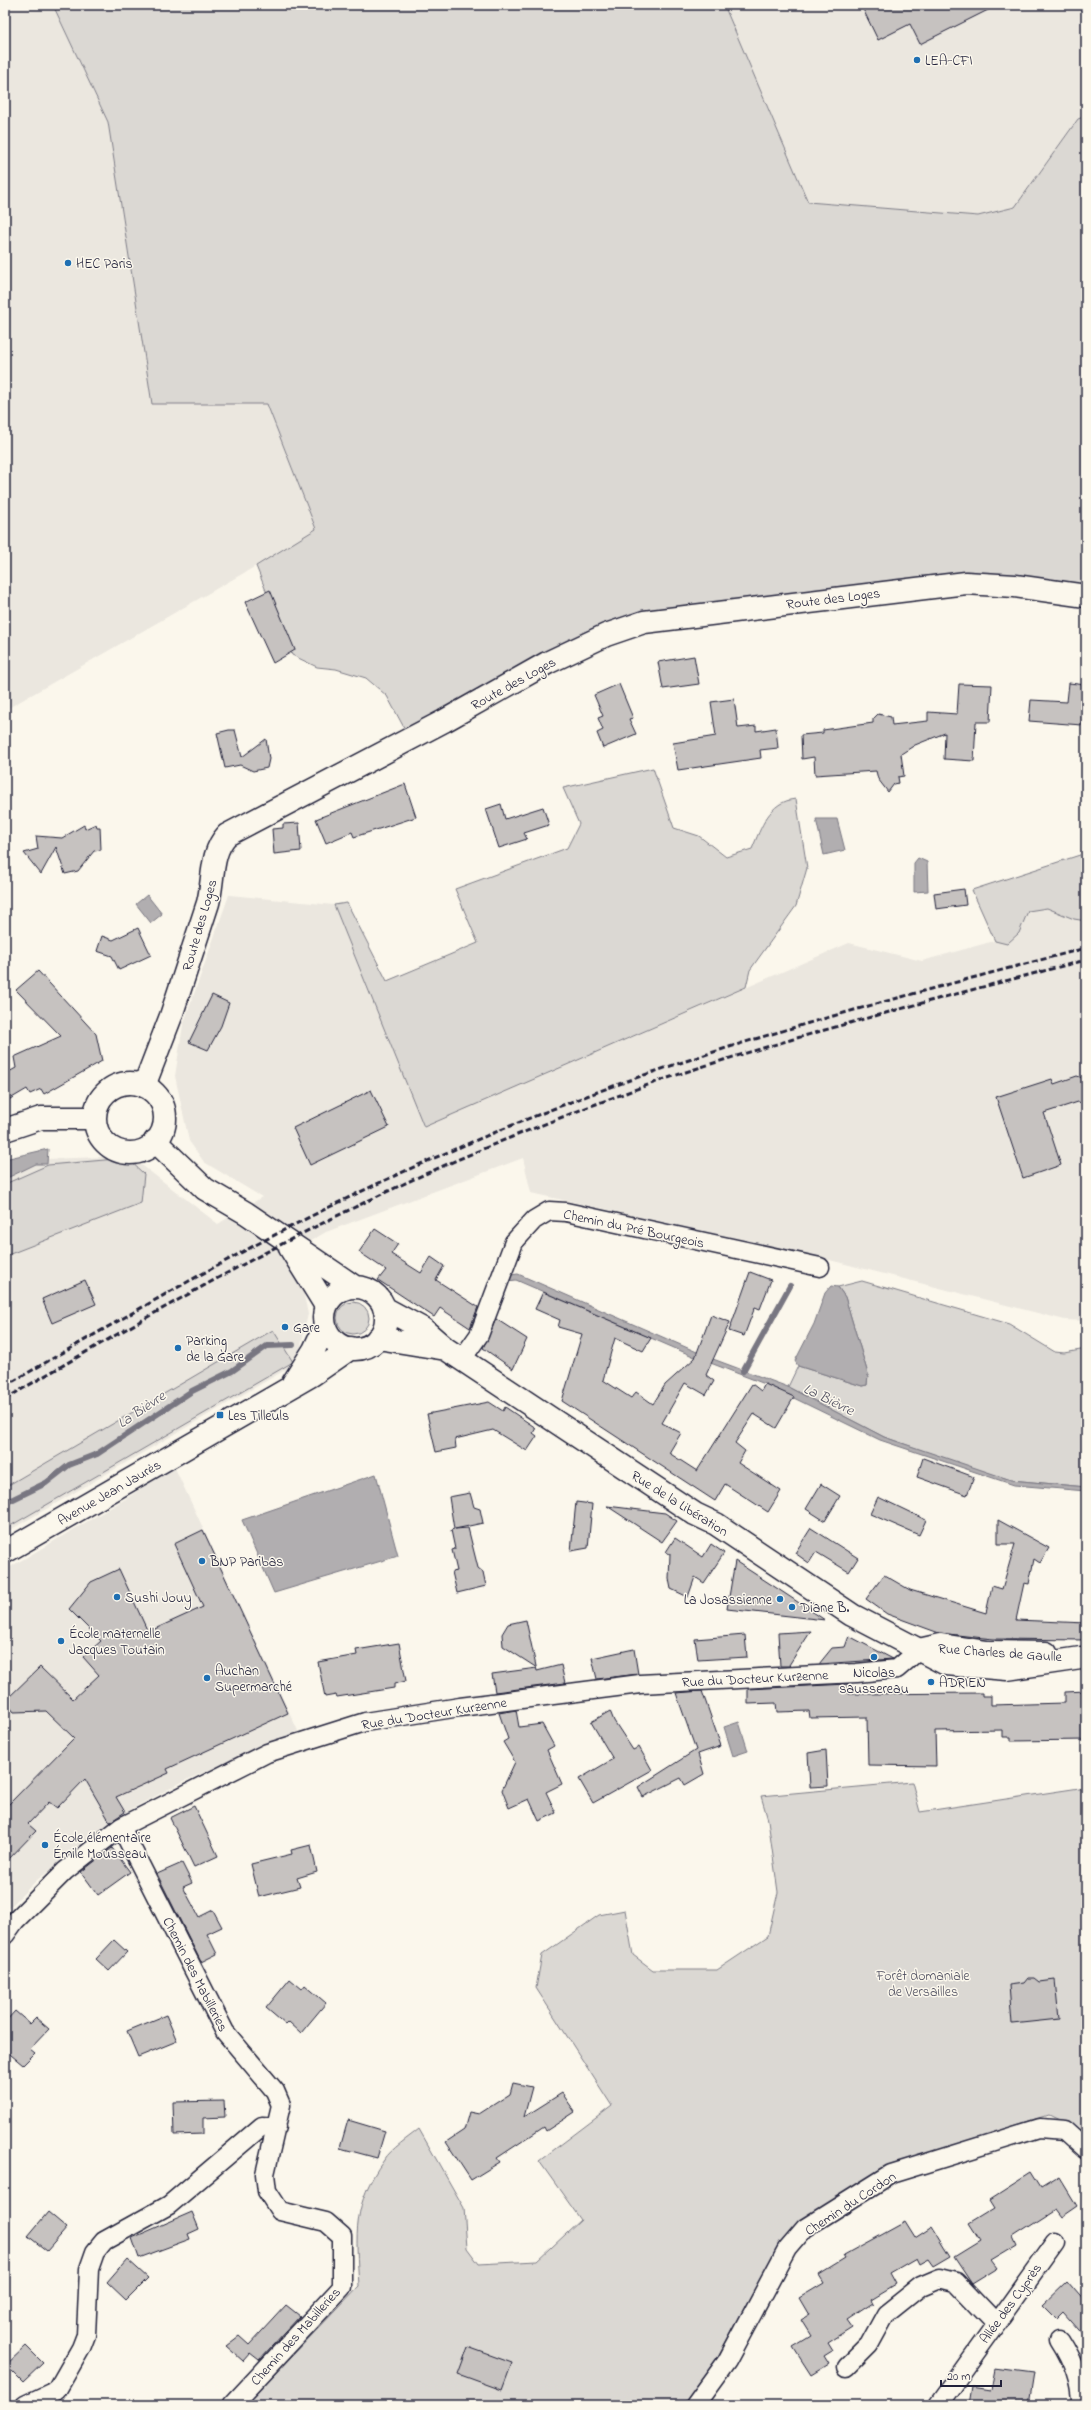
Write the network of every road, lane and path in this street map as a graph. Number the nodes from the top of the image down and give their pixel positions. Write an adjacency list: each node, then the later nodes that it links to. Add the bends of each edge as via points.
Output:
1 (1086, 596): 2 (main road, Route des Loges, via 1016,586 966,583 918,587 644,622 606,635 547,663 444,721 227,835 215,853 213,884 208,903 171,1016)
2 (144, 1086): 3 (main road, via 125,1083 107,1092 100,1099); 5 (main road, via 160,1099 164,1108 164,1126)
3 (95, 1118): 4 (main road, via 41,1118); 5 (main road, via 96,1128 106,1143 122,1152 140,1151)
4 (5, 1130)
5 (156, 1141): 6 (main road, via 205,1189)
6 (286, 1241): 8 (main road); 10 (main road)
7 (820, 1268): 13 (street, Chemin du Pré Bourgeois, via 566,1212 549,1211 534,1220 514,1242 479,1335)
8 (355, 1287): 9 (main road, via 375,1294); 10 (main road, via 338,1292)
9 (384, 1308): 11 (main road, via 384,1327); 13 (main road, Rue de la Libération, via 423,1329)
10 (326, 1316): 12 (main road, via 329,1335 336,1342); 14 (main road, via 314,1350)
11 (378, 1338): 12 (main road, via 363,1347); 13 (main road, Rue de la Libération)
12 (351, 1348): 14 (main road, Avenue Jean Jaurès)
13 (454, 1354): 16 (main road, Rue de la Libération, via 852,1615)
14 (292, 1386): 15 (main road, Avenue Jean Jaurès, via 173,1454 142,1485 101,1510 76,1521 45,1529)
15 (5, 1552)
16 (918, 1650): 17 (main road, Rue Charles de Gaulle, via 946,1664 1007,1669); 18 (street, Rue du Docteur Kurzenne, via 897,1668 857,1673 640,1684 365,1722 267,1753)
17 (1083, 1658)
18 (121, 1827): 19 (street, Rue du Docteur Kurzenne, via 65,1871 15,1921); 20 (street, Chemin des Mabilleries, via 225,2032 275,2091 281,2105)
19 (5, 1935)
20 (278, 2127): 26 (street, via 262,2126 169,2205 104,2241 89,2269 86,2335 81,2348 56,2390); 27 (street, Chemin des Mabilleries, via 265,2174 267,2191 280,2211 326,2222 342,2236 342,2287)
21 (1086, 2150): 28 (street, Chemin du Cordon, via 1064,2130 1040,2128 891,2174 806,2228 787,2249 727,2361)
22 (1055, 2242): 23 (street, Allée des Cyprès)
23 (995, 2323): 25 (street, via 956,2282 940,2278 921,2286 886,2314 869,2345); 29 (street, Allée des Cyprès)
24 (1059, 2339): 30 (street, via 1077,2377)
25 (847, 2367)
26 (25, 2405)
27 (232, 2405)
28 (695, 2405)
29 (938, 2405)
30 (1081, 2405)

